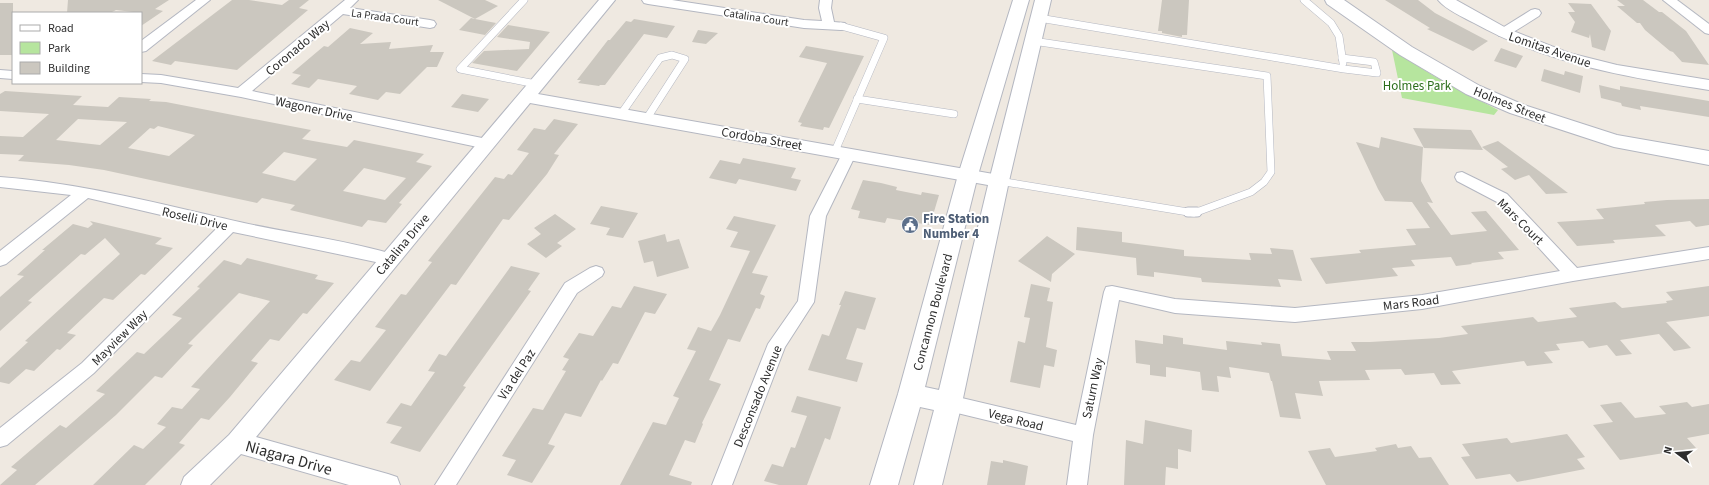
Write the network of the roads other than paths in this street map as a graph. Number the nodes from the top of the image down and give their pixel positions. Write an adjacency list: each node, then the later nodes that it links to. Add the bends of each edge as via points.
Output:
1 (204, 0): 22 (street)
2 (352, 0): 15 (street, Coronado Way)
3 (524, 0): 29 (lane, via 460,69)
4 (607, 0): 29 (street, Catalina Drive)
5 (648, 0): 13 (street, Catalina Court)
6 (826, 0): 18 (street, via 825,8)
7 (1021, 0): 39 (main road, Concannon Boulevard)
8 (1304, 0): 23 (lane, via 1331,23 1339,36)
9 (1333, 0): 38 (main road, Holmes Street, via 1406,51 1473,90 1517,109 1614,140)
10 (1352, 0): 35 (main road, Holmes Street, via 1404,37 1509,92 1558,110 1604,122)
11 (1446, 0): 20 (street, Lomitas Avenue)
12 (1669, 0): 19 (street)
13 (669, 2): 18 (street, Catalina Court, via 804,24)
14 (1041, 9): 21 (main road); 24 (lane)
15 (340, 10): 17 (street, La Prada Court); 30 (street, Coronado Way)
16 (1536, 13): 20 (street)
17 (430, 24)
18 (835, 25): 31 (lane, via 884,38)
19 (1709, 30)
20 (1503, 33): 28 (street, Lomitas Avenue, via 1563,56 1643,75)
21 (1033, 41): 41 (main road); 41 (lane, via 1267,76 1271,172 1264,182 1251,192 1194,213)
22 (142, 47)
23 (1342, 58): 24 (lane); 24 (lane, via 1374,62 1377,73)
24 (1344, 69)
25 (0, 74): 26 (street)
26 (12, 75)
27 (142, 78): 30 (street, Wagoner Drive)
28 (1709, 85)
29 (530, 90): 32 (street, Cordoba Street); 36 (street, Catalina Drive)
30 (241, 93): 36 (street, Wagoner Drive)
31 (857, 99): 33 (lane); 37 (lane)
32 (621, 114): 34 (street, Cordoba Street); 34 (lane, via 660,58 666,54 681,56 685,59)
33 (954, 114)
34 (647, 118): 37 (street, Cordoba Street)
35 (1709, 143)
36 (487, 144): 46 (street, Catalina Drive)
37 (842, 152): 39 (street, Cordoba Street); 59 (street, Desconsado Avenue, via 818,216 806,302 778,344)
38 (1709, 158)
39 (968, 176): 41 (street, Cordoba Street); 51 (main road, Concannon Boulevard)
40 (1462, 177): 49 (street, Mars Court, via 1502,198)
41 (1000, 181): 52 (main road)
42 (0, 182): 43 (street, Roselli Drive)
43 (85, 192): 44 (street, Roselli Drive); 47 (street)
44 (230, 226): 46 (street, Roselli Drive); 54 (street, Mayview Way, via 88,368)
45 (1709, 253): 49 (street, Mars Road)
46 (390, 259): 55 (street, Catalina Drive)
47 (0, 260)
48 (596, 272): 58 (street, Via del Paz, via 571,288)
49 (1573, 275): 50 (street, Mars Road, via 1422,302 1295,315 1175,306)
50 (1112, 292): 53 (street, Saturn Way)
51 (911, 394): 52 (main road); 60 (main road, Concannon Boulevard)
52 (949, 403): 53 (street, Vega Road); 61 (main road)
53 (1083, 435): 62 (street, Saturn Way)
54 (0, 439)
55 (237, 442): 56 (street, Catalina Drive); 57 (street, Niagara Drive)
56 (193, 485)
57 (388, 485)
58 (445, 485)
59 (722, 485)
60 (884, 485)
61 (928, 485)
62 (1077, 485)

